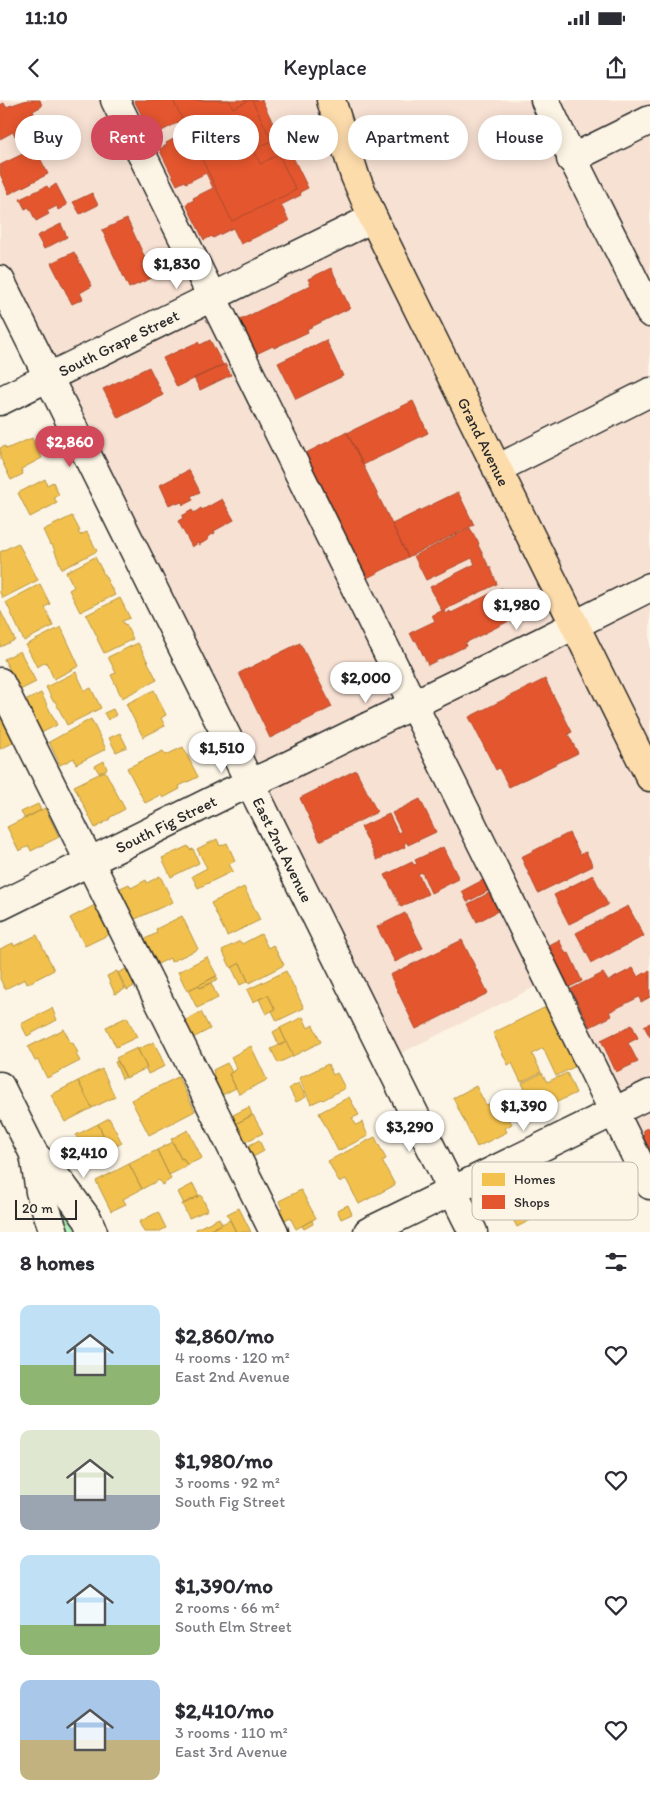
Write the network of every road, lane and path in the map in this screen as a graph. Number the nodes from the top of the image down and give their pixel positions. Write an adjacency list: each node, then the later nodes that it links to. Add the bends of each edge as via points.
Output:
1 (115, 100): 10 (street)
2 (319, 100): 6 (main road)
3 (331, 100): 6 (main road, Grand Avenue)
4 (544, 100): 7 (street)
5 (650, 120): 7 (street)
6 (345, 149): 8 (main road, Grand Avenue)
7 (572, 159): 11 (street)
8 (373, 218): 10 (street, South Grape Street); 16 (main road, Grand Avenue)
9 (0, 280): 12 (street, East 2nd Avenue)
10 (212, 297): 13 (street, South Grape Street); 20 (street)
11 (650, 313)
12 (9, 319): 13 (street, East 2nd Avenue)
13 (49, 378): 15 (street, South Grape Street); 22 (street, East 2nd Avenue)
14 (650, 392): 16 (street)
15 (0, 401)
16 (497, 469): 18 (main road, Grand Avenue)
17 (650, 587): 18 (street, South Fig Street)
18 (575, 624): 20 (street, South Fig Street); 21 (main road, Grand Avenue)
19 (0, 682): 23 (street)
20 (414, 705): 22 (street, South Fig Street); 27 (street)
21 (650, 777)
22 (250, 783): 23 (street, South Fig Street); 32 (street, East 2nd Avenue)
23 (89, 862): 24 (street, South Fig Street); 35 (street)
24 (0, 906)
25 (0, 1086): 28 (street)
26 (650, 1094): 27 (street)
27 (614, 1111): 29 (street); 31 (street)
28 (34, 1154): 33 (street, via 40,1192); 34 (street, via 60,1182)
29 (511, 1162)
30 (472, 1182): 32 (street)
31 (650, 1185)
32 (453, 1191): 36 (street); 37 (street, East 2nd Avenue)
33 (54, 1232)
34 (93, 1232)
35 (274, 1232)
36 (368, 1232)
37 (473, 1232)

